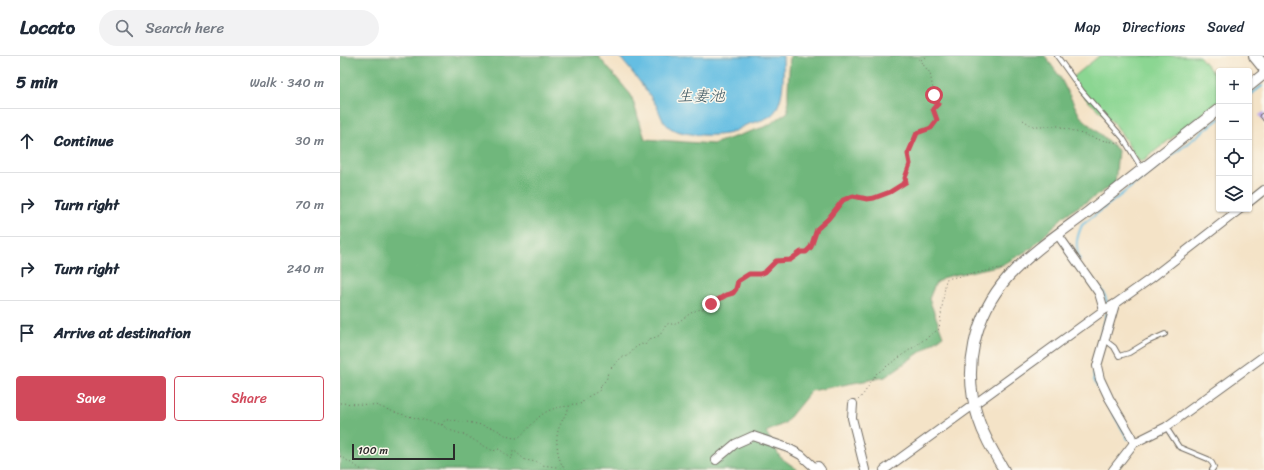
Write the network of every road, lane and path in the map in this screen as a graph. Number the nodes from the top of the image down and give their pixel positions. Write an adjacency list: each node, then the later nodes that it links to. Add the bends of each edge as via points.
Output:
1 (916, 56): 5 (path)
2 (927, 56): 5 (path)
3 (1057, 56): 11 (lane)
4 (1255, 56): 6 (main road)
5 (920, 60): 26 (path, via 930,73 938,104 933,109 937,120 931,128 917,133 908,154 910,164 906,182 874,198 853,196 843,200 817,229 811,247 806,252 801,252 790,260 776,261 760,274 749,274 738,281 733,293 703,310 691,313 674,325 665,326 659,337 649,339 645,345 641,344 614,364 599,391 586,397 583,403)
6 (1264, 67)
7 (1264, 74): 8 (street)
8 (1252, 84)
9 (1216, 111): 12 (street)
10 (1023, 120): 11 (path, via 1032,126 1058,126 1100,140)
11 (1127, 145): 12 (lane)
12 (1142, 170): 16 (street)
13 (1264, 190): 14 (street)
14 (1252, 200)
15 (1236, 212): 18 (street)
16 (1058, 235): 19 (street, via 1099,294); 25 (street, via 1008,276 983,315 976,334 971,364)
17 (1004, 274): 24 (path, via 1000,268 946,279 939,329 876,374 864,395)
18 (1115, 304): 19 (street); 21 (street)
19 (1104, 310): 25 (street)
20 (1165, 334): 21 (lane, via 1119,356 1114,347)
21 (1104, 340): 29 (street, via 1097,366 1100,379)
22 (1264, 356): 28 (street)
23 (340, 403): 27 (path, via 375,404 397,413)
24 (853, 404): 36 (street, via 852,418)
25 (974, 404): 37 (street); 38 (street, via 982,429)
26 (570, 406): 27 (path, via 544,412 518,438 508,438 486,426 452,420 445,420); 33 (path, via 557,432 559,457)
27 (442, 425): 33 (path, via 493,451 499,449 512,459 513,451 526,460)
28 (1166, 427): 29 (street); 40 (lane, via 1179,448 1208,459 1214,467)
29 (1134, 443): 39 (street)
30 (340, 456): 34 (path)
31 (716, 460): 32 (street, via 736,444 753,436 788,448 801,455 814,468)
32 (818, 466)
33 (563, 468): 35 (path)
34 (362, 470)
35 (566, 470)
36 (865, 470)
37 (884, 470)
38 (1004, 470)
39 (1113, 470)
40 (1212, 470)

